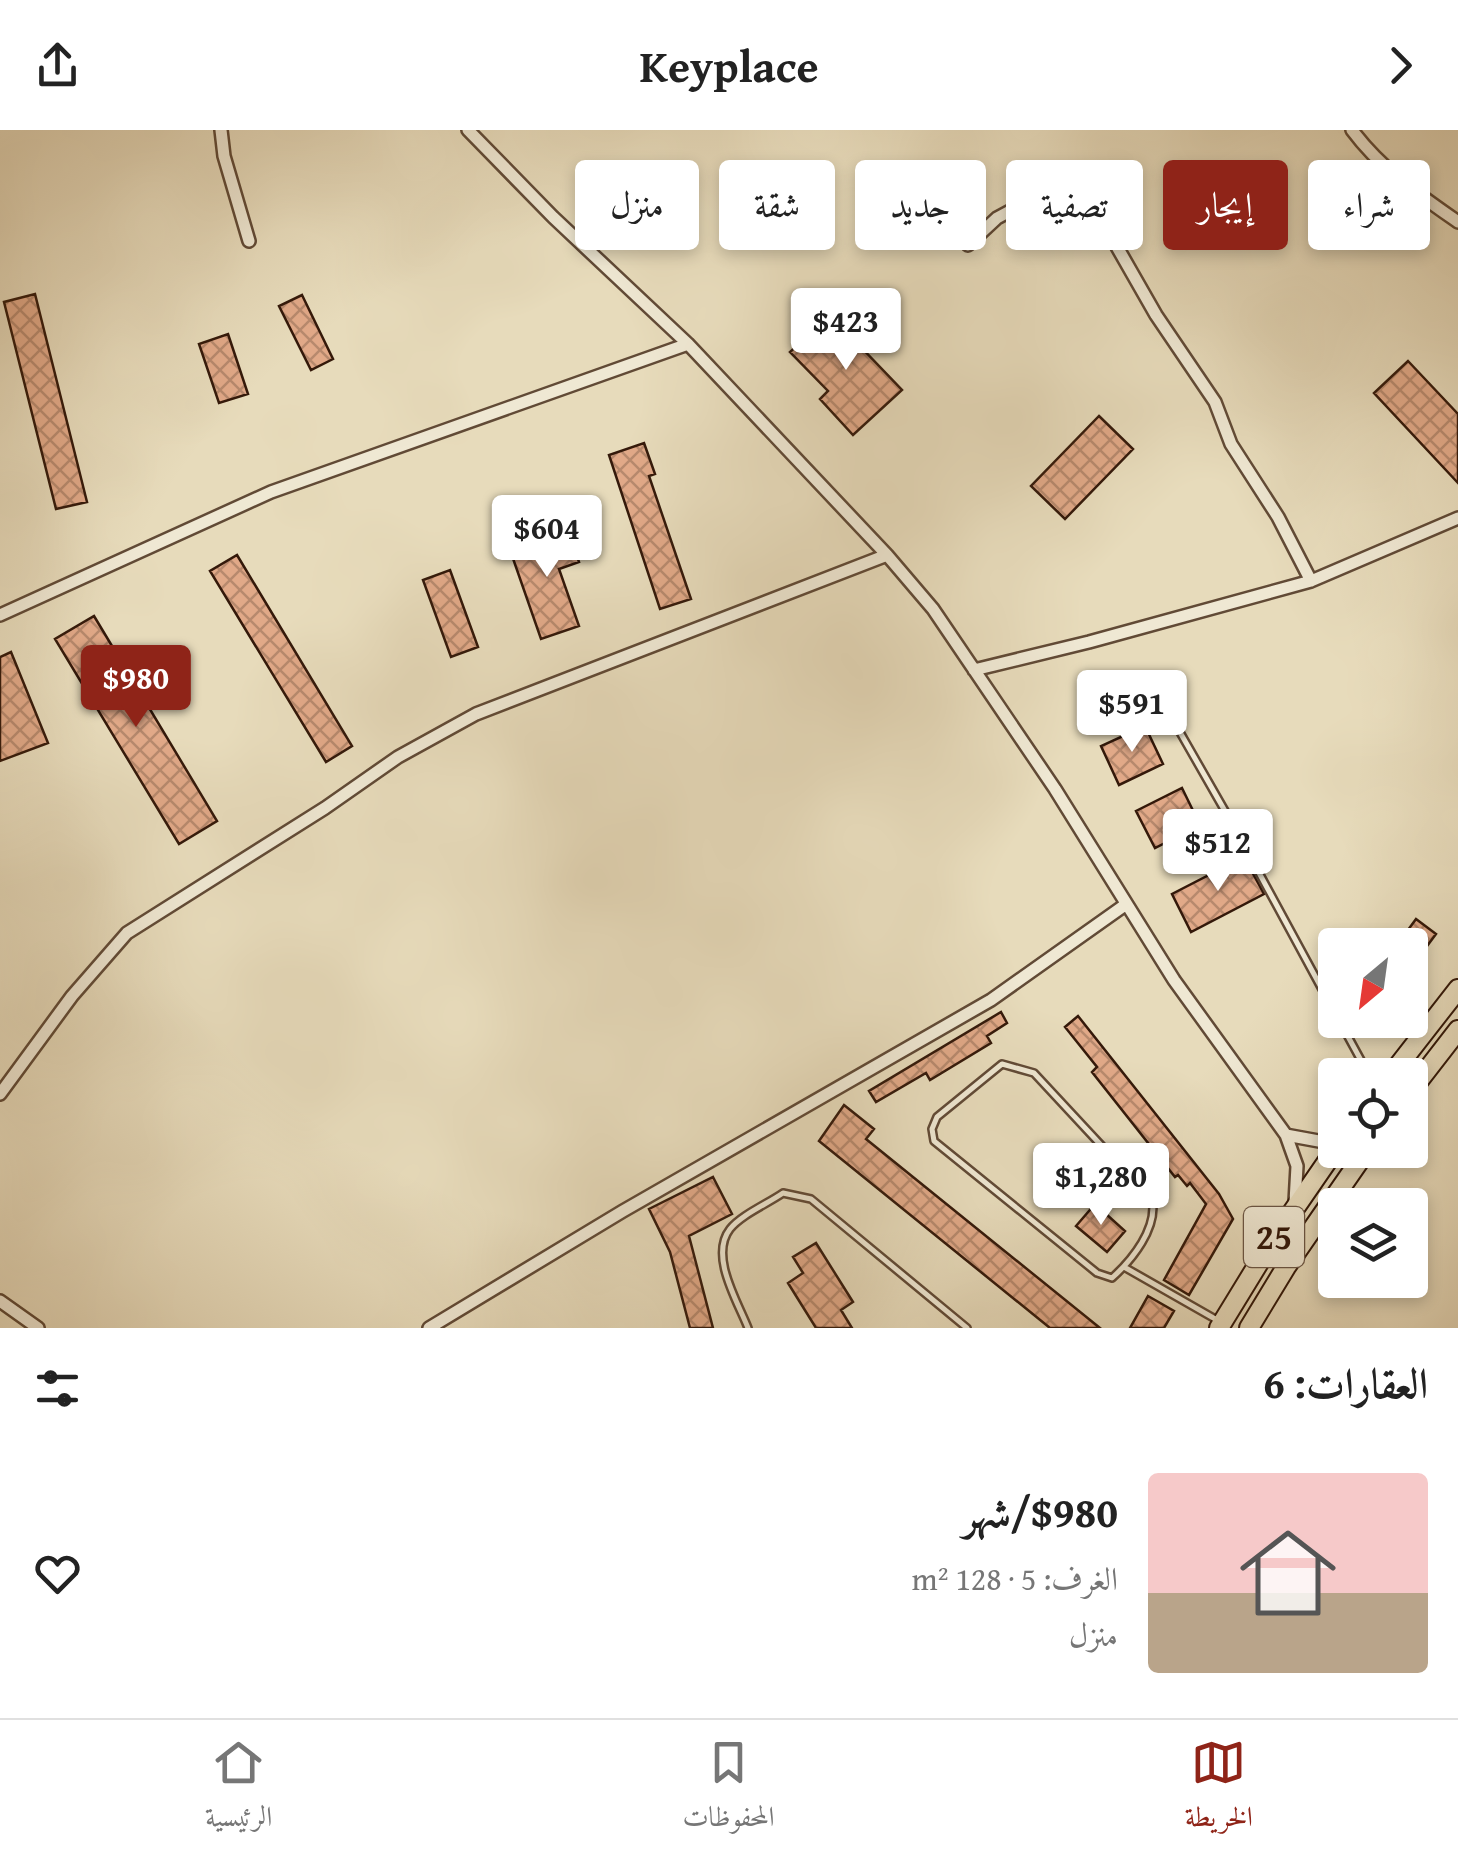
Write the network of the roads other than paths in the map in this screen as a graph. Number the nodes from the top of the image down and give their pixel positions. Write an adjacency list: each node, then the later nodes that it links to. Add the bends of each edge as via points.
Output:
1 (221, 130): 6 (street)
2 (468, 130): 7 (street)
3 (1352, 130): 4 (street, via 1398,181)
4 (1458, 222)
5 (986, 228): 10 (street, via 1010,211 1075,192 1088,196 1214,402)
6 (249, 241)
7 (688, 344): 9 (street); 11 (street, via 271,492)
8 (1458, 518): 10 (street)
9 (887, 555): 12 (street); 20 (street, via 476,714 398,758 127,933)
10 (1311, 581): 12 (street)
11 (0, 615)
12 (974, 670): 14 (street)
13 (1157, 692): 15 (lane)
14 (1125, 905): 21 (street); 30 (street, via 991,1000)
15 (1318, 982)
16 (1458, 989): 18 (main road)
17 (1458, 1030): 19 (main road)
18 (1404, 1058)
19 (1428, 1069)
20 (0, 1094)
21 (1286, 1135): 22 (street); 25 (street, via 1297,1166)
22 (1318, 1143)
23 (1321, 1168): 25 (main road, 25)
24 (1355, 1168): 33 (main road, 25)
25 (1294, 1207): 28 (main road, 25)
26 (1124, 1267): 26 (lane, via 1112,1278 1097,1273 934,1140 937,1117 1002,1064 1034,1073 1152,1200 1154,1221); 28 (lane)
27 (0, 1300): 29 (street)
28 (1221, 1325)
29 (38, 1328)
30 (429, 1328)
31 (748, 1328): 32 (lane, via 723,1263 724,1244 730,1229 783,1193 811,1199)
32 (967, 1328)
33 (1249, 1328)

